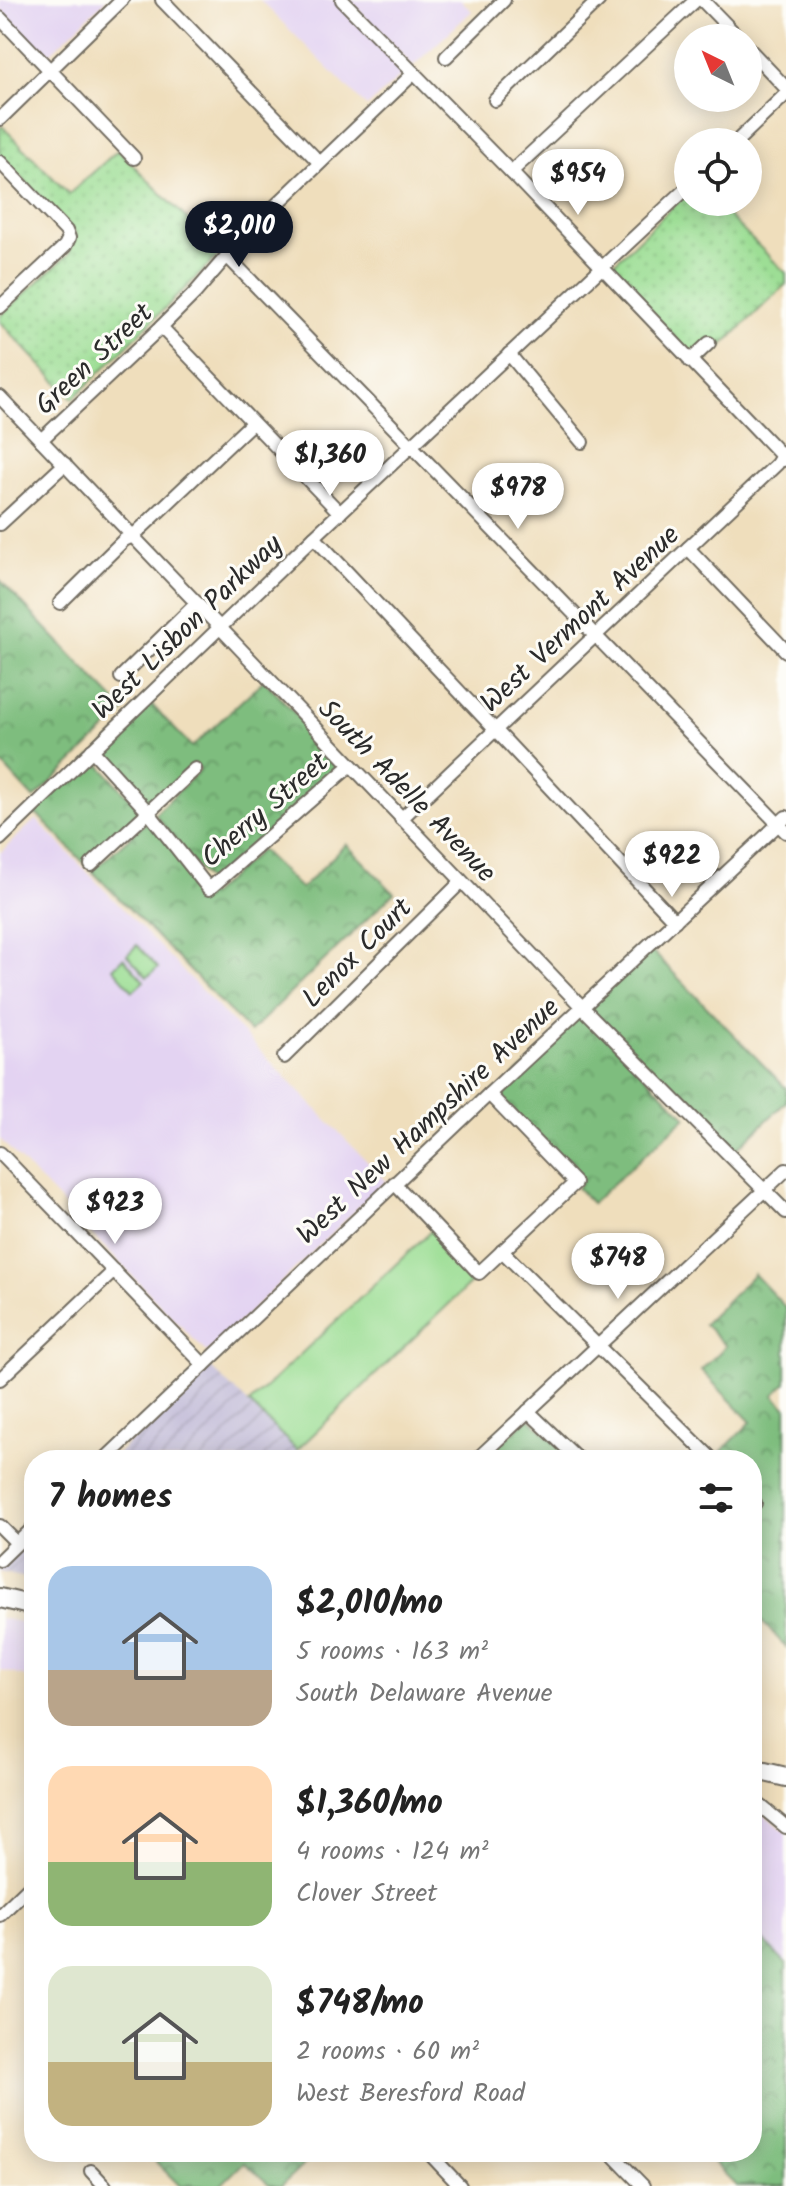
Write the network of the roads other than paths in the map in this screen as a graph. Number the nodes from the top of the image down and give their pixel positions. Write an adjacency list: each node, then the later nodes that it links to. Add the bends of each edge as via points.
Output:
1 (122, 0): 11 (street)
2 (162, 0): 19 (street)
3 (504, 0): 9 (street)
4 (599, 0): 14 (street)
5 (699, 0): 8 (street); 20 (street)
6 (344, 1): 12 (street)
7 (0, 18): 11 (street)
8 (724, 24)
9 (446, 57)
10 (762, 64): 13 (street)
11 (50, 71): 15 (street); 17 (street)
12 (414, 73): 19 (street, Green Street); 20 (street)
13 (786, 91): 16 (street)
14 (495, 100)
15 (0, 119)
16 (750, 128)
17 (134, 158)
18 (0, 162): 24 (street, via 69,238)
19 (319, 162): 22 (street, Green Street)
20 (511, 172): 23 (street)
21 (674, 200): 23 (street, West Lisbon Parkway)
22 (227, 256): 25 (street, Green Street); 33 (street)
23 (602, 269): 27 (street, West Lisbon Parkway); 28 (street)
24 (0, 307)
25 (161, 327): 30 (street); 31 (street, Green Street)
26 (709, 343): 28 (street)
27 (509, 354): 32 (street); 33 (street, West Lisbon Parkway)
28 (690, 361): 34 (street)
29 (0, 397): 31 (street, South Adelle Avenue)
30 (252, 423): 36 (street); 38 (street)
31 (41, 440): 35 (street, South Adelle Avenue)
32 (582, 442)
33 (412, 446): 36 (street, West Lisbon Parkway); 44 (street)
34 (785, 455): 40 (street, West Vermont Avenue)
35 (65, 464): 37 (street); 38 (street, South Adelle Avenue)
36 (340, 513): 39 (street, West Lisbon Parkway)
37 (0, 524)
38 (133, 536): 41 (street); 42 (street, South Adelle Avenue)
39 (314, 537): 43 (street, West Lisbon Parkway); 47 (street)
40 (688, 548): 44 (street, West Vermont Avenue); 45 (street)
41 (60, 603)
42 (197, 603): 43 (street, South Adelle Avenue); 46 (street)
43 (221, 627): 48 (street, West Lisbon Parkway); 49 (street, South Adelle Avenue)
44 (594, 636): 47 (street, West Vermont Avenue); 53 (street)
45 (786, 651)
46 (121, 677)
47 (495, 731): 52 (street, West Vermont Avenue); 57 (street)
48 (92, 750): 51 (street); 54 (street, West Lisbon Parkway)
49 (350, 766): 51 (street, Cherry Street, via 209,889); 52 (street, South Adelle Avenue)
50 (195, 769): 51 (street)
51 (149, 813): 55 (street)
52 (401, 819): 56 (street, South Adelle Avenue)
53 (783, 825): 57 (street, West New Hampshire Avenue)
54 (0, 839)
55 (91, 865)
56 (461, 882): 58 (street, South Adelle Avenue); 59 (street, Lenox Court)
57 (675, 921): 58 (street, West New Hampshire Avenue)
58 (582, 1007): 60 (street, West New Hampshire Avenue); 64 (street, South Adelle Avenue)
59 (284, 1057)
60 (489, 1094): 63 (street, West New Hampshire Avenue); 66 (street, via 575,1183)
61 (0, 1153): 67 (street)
62 (786, 1170): 64 (street)
63 (394, 1183): 66 (street, via 479,1273); 69 (street, West New Hampshire Avenue)
64 (764, 1190): 65 (street, South Adelle Avenue); 68 (street)
65 (786, 1212)
66 (502, 1251): 68 (street)
67 (114, 1271): 69 (street); 70 (street)
68 (598, 1345): 71 (street); 75 (street)
69 (204, 1365): 72 (street, West New Hampshire Avenue)
70 (0, 1379)
71 (528, 1411): 73 (street); 74 (street)
72 (115, 1450)
73 (487, 1450)
74 (569, 1450)
75 (703, 1450)
76 (0, 1526): 78 (street)
77 (24, 1536): 78 (street)
78 (17, 1543): 79 (street)
79 (0, 1560)
80 (0, 1598): 81 (highway)
81 (24, 1604)
82 (762, 1771): 83 (highway)
83 (786, 1777)
84 (762, 1807): 85 (street)
85 (786, 1827)
86 (24, 1892): 87 (street)
87 (0, 1915)
88 (437, 2162): 92 (street)
89 (620, 2162): 93 (street)
90 (91, 2171): 91 (street)
91 (105, 2186)
92 (460, 2186)
93 (643, 2186)

